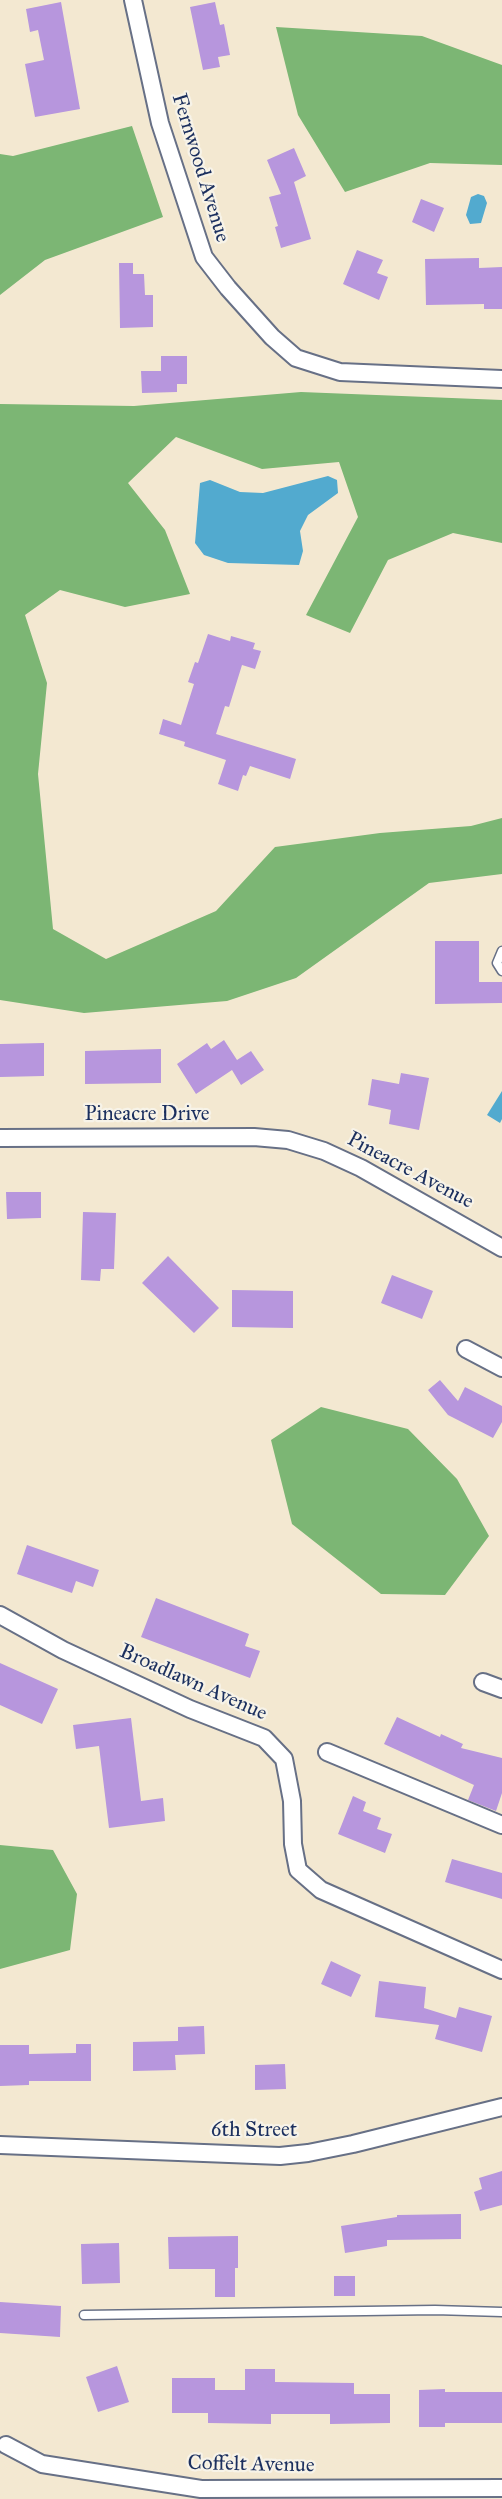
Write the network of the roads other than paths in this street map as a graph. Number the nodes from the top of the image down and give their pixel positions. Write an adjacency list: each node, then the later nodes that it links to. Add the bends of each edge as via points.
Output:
1 (133, 0): 2 (street, Fernwood Avenue, via 159,123 204,257 272,336 296,358 340,372)
2 (502, 380)
3 (502, 951): 4 (lane, via 497,963)
4 (502, 971)
5 (0, 1138): 6 (street, Pineacre Drive, via 254,1137)
6 (293, 1141): 7 (street, Pineacre Avenue, via 361,1168)
7 (502, 1248)
8 (466, 1349): 9 (street)
9 (502, 1368)
10 (0, 1614): 15 (street, Broadlawn Avenue, via 63,1650 190,1709 264,1738 284,1759 298,1870 321,1890)
11 (483, 1682): 12 (street)
12 (502, 1689)
13 (327, 1752): 14 (street)
14 (502, 1825)
15 (502, 1970)
16 (502, 2106): 17 (street, 6th Street, via 353,2144 280,2156)
17 (0, 2145)
18 (502, 2312): 19 (lane)
19 (84, 2315)
20 (6, 2445): 21 (street, Coffelt Avenue, via 42,2464 201,2489)
21 (498, 2492)

